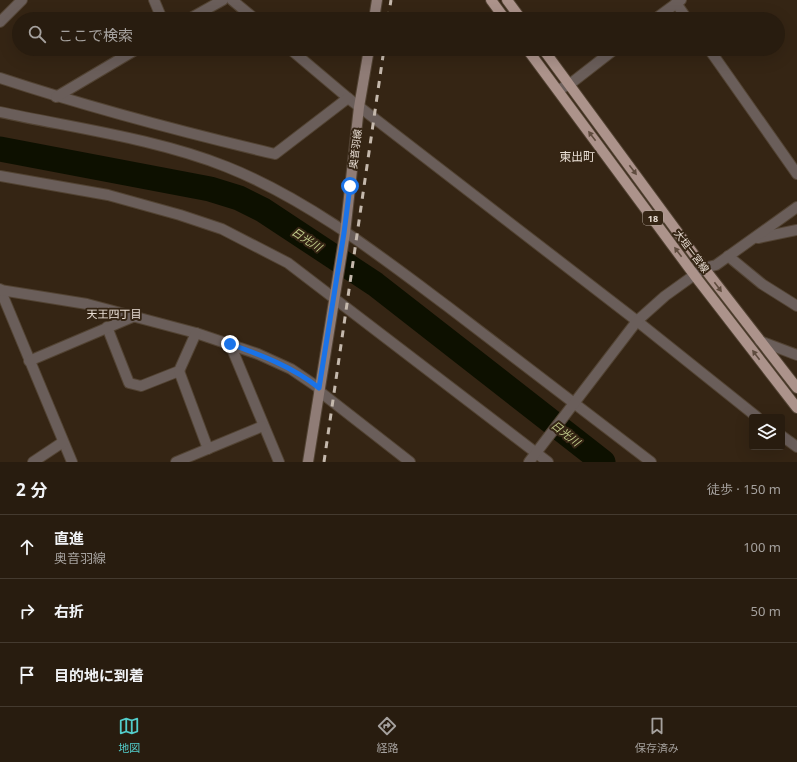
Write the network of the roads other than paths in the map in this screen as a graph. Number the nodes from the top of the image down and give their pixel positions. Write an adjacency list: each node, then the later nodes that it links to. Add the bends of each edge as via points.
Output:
1 (22, 0): 17 (street)
2 (154, 0): 9 (street)
3 (223, 0): 10 (street)
4 (232, 0): 11 (street)
5 (377, 0): 12 (main road)
6 (491, 0): 13 (main road)
7 (507, 0): 14 (main road)
8 (678, 2): 15 (street); 16 (street)
9 (159, 12)
10 (202, 12)
11 (247, 12)
12 (375, 12)
13 (500, 12)
14 (516, 12)
15 (664, 12)
16 (684, 12)
17 (0, 22)
18 (125, 56): 28 (street)
19 (298, 56): 29 (street)
20 (368, 56): 30 (main road, 奥音羽線)
21 (532, 56): 27 (main road, 大垣一宮線 / 18)
22 (548, 56): 26 (main road, 大垣一宮線 / 18)
23 (607, 56): 26 (street)
24 (714, 56): 32 (street)
25 (0, 78): 28 (street)
26 (570, 84): 27 (street); 39 (main road, 大垣一宮線 / 18, one-way to 39)
27 (558, 90): 40 (main road, 大垣一宮線 / 18, one-way to 27)
28 (56, 97): 29 (street, via 170,130 275,154)
29 (348, 98): 30 (street)
30 (360, 107): 36 (main road, 奥音羽線); 45 (street)
31 (0, 112): 36 (street, via 178,150 262,183 324,218)
32 (797, 174)
33 (0, 176): 42 (street, via 108,195 222,229 288,263)
34 (797, 207): 37 (street)
35 (797, 230): 37 (street)
36 (344, 235): 42 (main road, 奥音羽線); 55 (street, via 373,251)
37 (755, 238): 38 (street)
38 (728, 256): 39 (street, via 716,265); 43 (street, via 762,284)
39 (704, 268): 40 (street); 48 (main road, 大垣一宮線 / 18, one-way to 48)
40 (695, 276): 45 (street, via 665,296); 56 (main road, 大垣一宮線 / 18, one-way to 40)
41 (0, 290): 44 (street, via 87,304); 51 (street)
42 (334, 296): 54 (main road, 奥音羽線); 63 (street)
43 (797, 306)
44 (135, 316): 46 (street); 47 (street)
45 (637, 321): 55 (street); 57 (street)
46 (107, 327): 51 (street); 52 (street, via 129,383 141,386)
47 (196, 333): 49 (street); 52 (street)
48 (760, 341): 50 (street); 53 (main road, 大垣一宮線 / 18)
49 (230, 344): 54 (street, via 285,366); 58 (street)
50 (797, 355)
51 (29, 361): 60 (street)
52 (179, 372): 61 (street)
53 (797, 388)
54 (319, 390): 68 (main road, 奥音羽線); 69 (street)
55 (572, 406): 63 (street); 72 (street)
56 (797, 408)
57 (754, 414)
58 (263, 426): 61 (street); 67 (street)
59 (785, 438): 62 (street)
60 (63, 442): 64 (street); 65 (street)
61 (208, 448): 66 (street)
62 (797, 448)
63 (538, 451): 70 (street); 71 (street)
64 (33, 462)
65 (72, 462)
66 (176, 462)
67 (279, 462)
68 (308, 462)
69 (410, 462)
70 (529, 462)
71 (548, 462)
72 (651, 462)

